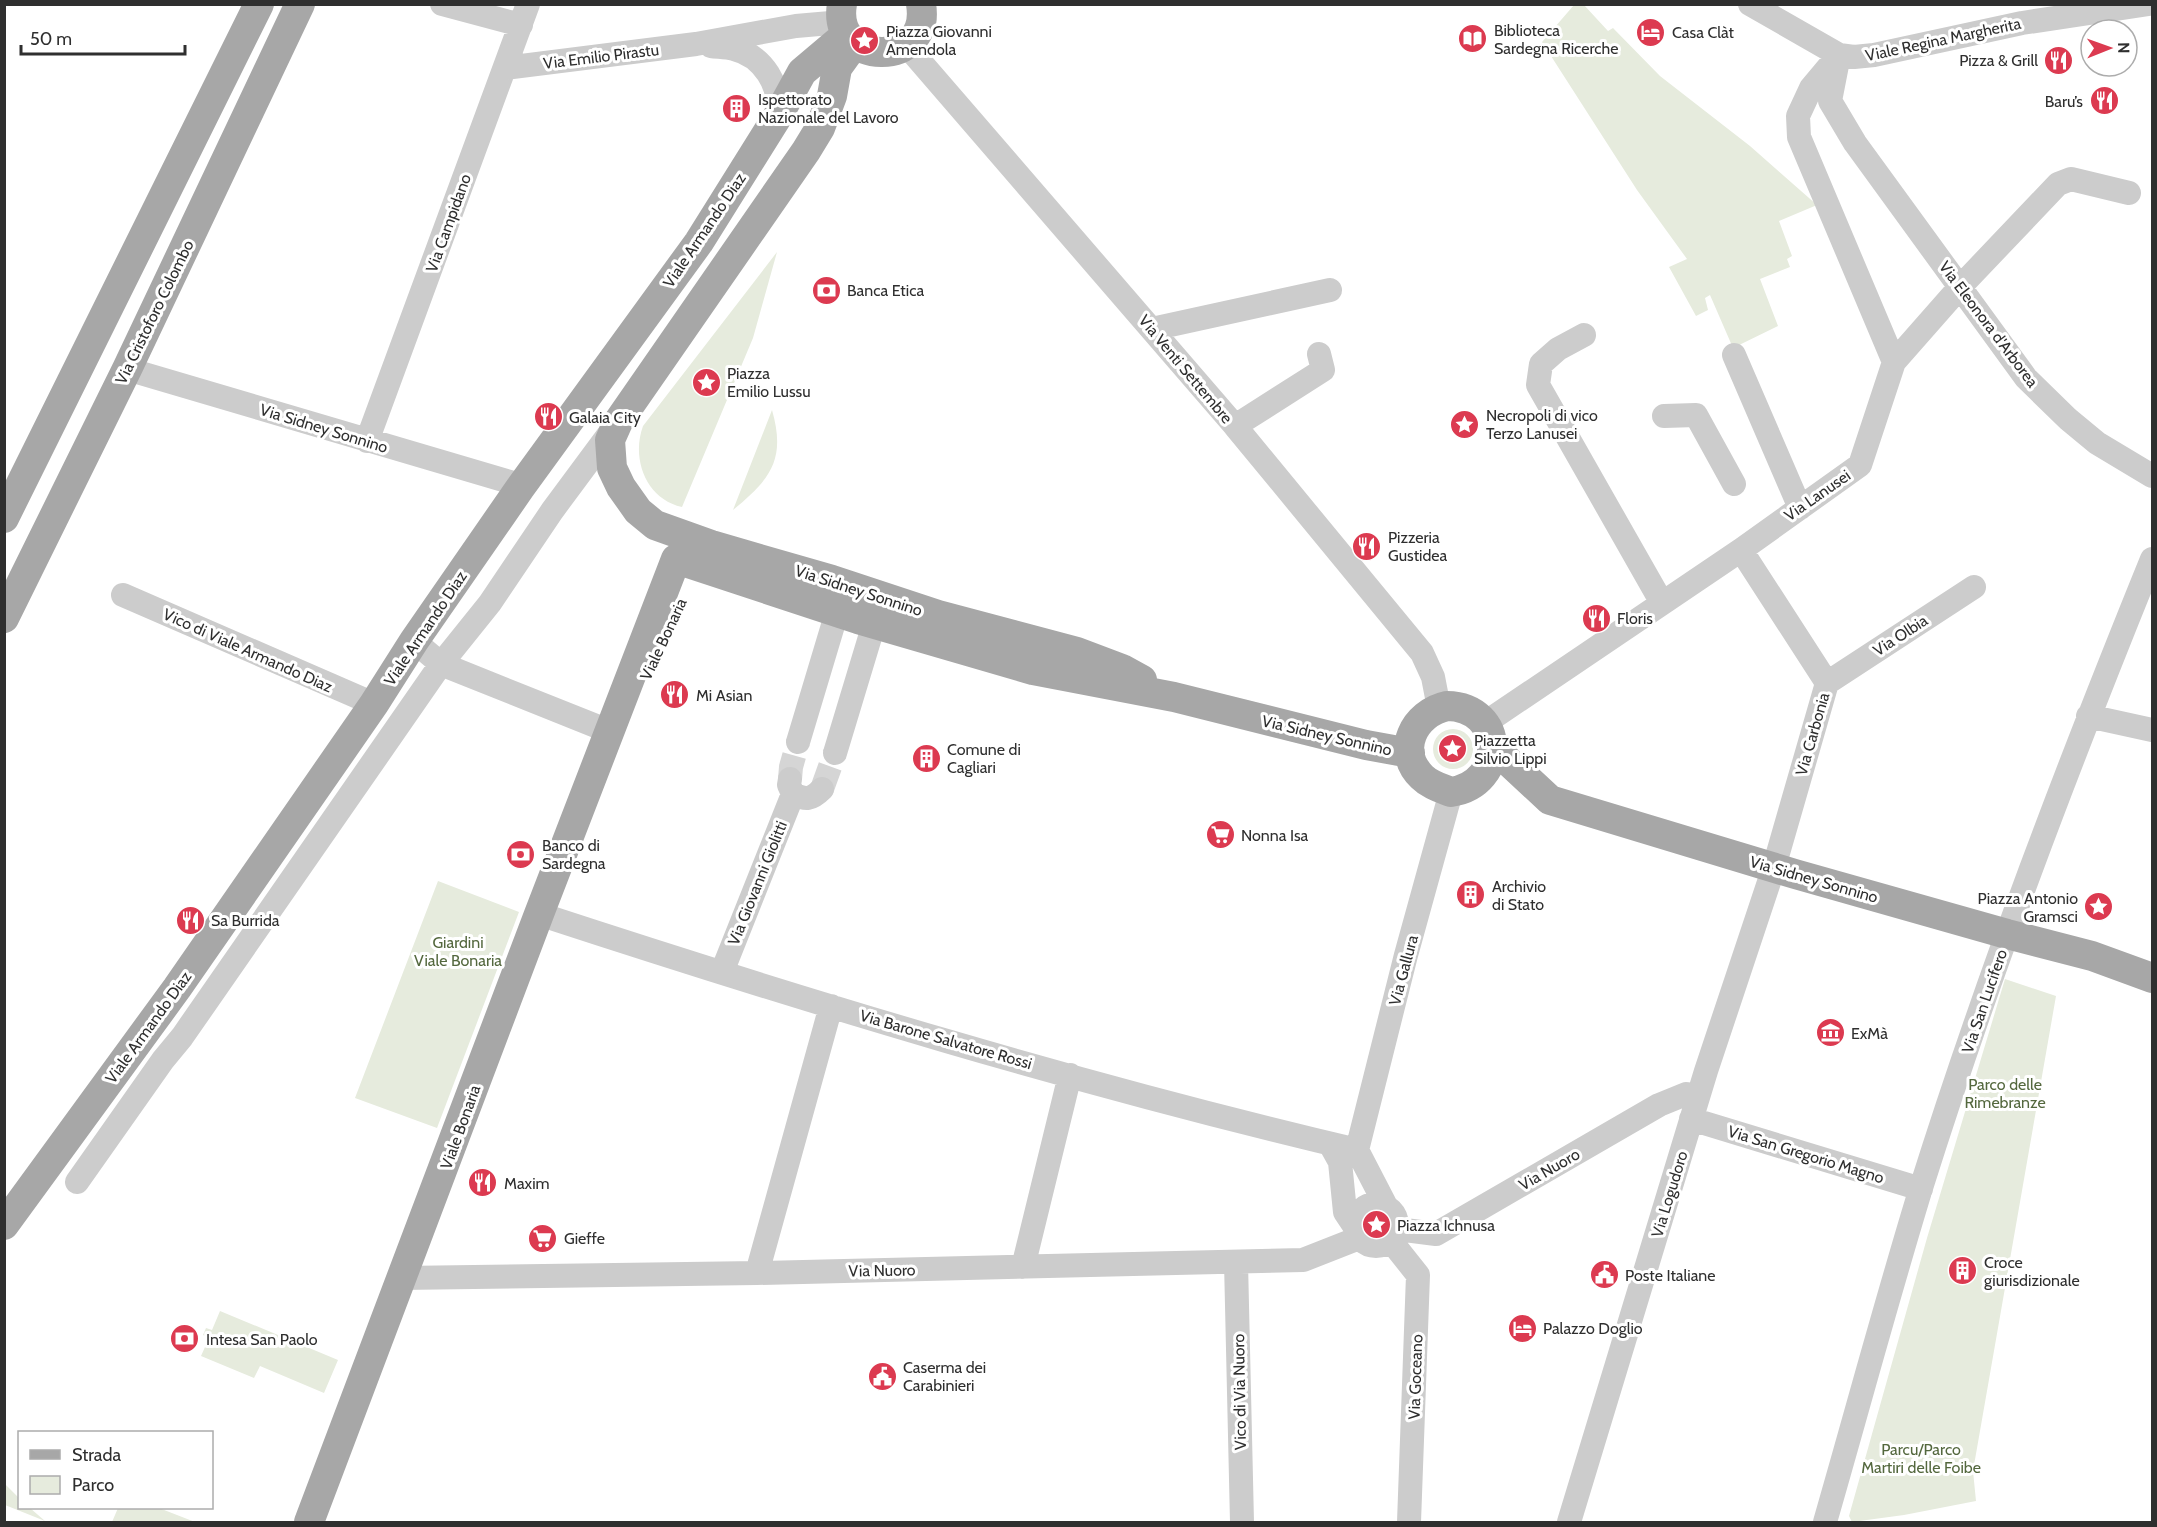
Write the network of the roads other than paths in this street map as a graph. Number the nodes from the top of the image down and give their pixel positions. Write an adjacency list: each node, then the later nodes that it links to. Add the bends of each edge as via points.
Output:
1 (258, 4): 32 (main road)
2 (300, 4): 23 (main road, Via Cristoforo Colombo)
3 (442, 4): 8 (street)
4 (921, 4): 11 (main road, via 921,24)
5 (1750, 4): 12 (street)
6 (2149, 4): 7 (street, Viale Regina Margherita)
7 (2021, 14): 12 (street, Viale Regina Margherita, via 1874,55)
8 (525, 15): 13 (street, Via Campidano)
9 (846, 26): 10 (street, Via Emilio Pirastu, via 796,26); 11 (main road, via 865,50 878,53); 14 (main road, Viale Armando Diaz, via 802,72); 25 (main road, Viale Armando Diaz, via 832,96 820,128)
10 (696, 44): 13 (street, Via Emilio Pirastu); 14 (street, Via Emilio Pirastu, via 737,49 761,65 776,86)
11 (906, 45): 18 (street, Via Venti Settembre)
12 (1839, 56): 16 (street, Via Eleonora d'Arborea, via 1830,101 1855,143); 22 (street, via 1811,88 1798,116 1799,137)
13 (505, 68): 27 (street, Via Campidano)
14 (780, 114): 30 (main road, Viale Armando Diaz, via 699,242)
15 (2129, 193): 16 (street, Via Lanusei, via 2071,179 2058,184)
16 (1960, 287): 22 (street, Via Lanusei); 28 (street, Via Eleonora d'Arborea, via 2026,378 2097,443)
17 (1330, 290): 18 (street)
18 (1152, 329): 26 (street, Via Venti Settembre)
19 (1584, 335): 38 (street, via 1541,364 1538,385)
20 (1319, 354): 26 (street, via 1323,370)
21 (1734, 356): 31 (street)
22 (1894, 362): 31 (street, Via Lanusei, via 1860,465)
23 (127, 369): 27 (street, Via Sidney Sonnino); 40 (main road, Via Cristoforo Colombo)
24 (1664, 416): 29 (street, via 1696,415)
25 (618, 422): 34 (main road, Via Sidney Sonnino, via 610,441 612,468 621,487 638,511); 43 (street, Viale Armando Diaz, via 557,503 490,603)
26 (1235, 426): 47 (street, Via Venti Settembre, via 1422,653 1433,676)
27 (367, 441): 30 (street, Via Sidney Sonnino)
28 (2152, 476)
29 (1734, 484)
30 (520, 488): 42 (main road, Viale Armando Diaz)
31 (1800, 508): 33 (street, Via Lanusei)
32 (4, 518)
33 (1741, 550): 38 (street, Via Lanusei); 44 (street, Via Carbonia)
34 (688, 554): 39 (main road, Via Sidney Sonnino); 45 (main road, Via Sidney Sonnino, via 1082,654 1122,669); 50 (main road, Viale Bonaria, via 682,599 634,700)
35 (2152, 559): 48 (street, Via San Lucifero)
36 (1974, 587): 44 (street, Via Olbia)
37 (123, 595): 46 (street, Vico di Viale Armando Diaz)
38 (1662, 603): 51 (street, Via Lanusei)
39 (837, 612): 41 (main road, Via Sidney Sonnino); 52 (street)
40 (4, 618)
41 (874, 624): 45 (main road, Via Sidney Sonnino, via 1033,670); 53 (street)
42 (414, 641): 43 (street); 46 (main road, Viale Armando Diaz)
43 (441, 664): 50 (street); 67 (street, Viale Armando Diaz)
44 (1827, 683): 57 (street, Via Carbonia)
45 (1174, 697): 54 (main road, Via Sidney Sonnino)
46 (374, 704): 70 (main road, Viale Armando Diaz, via 177,988)
47 (1439, 708): 51 (main road, via 1472,711); 54 (main road, via 1419,721 1411,736)
48 (2088, 716): 49 (street); 59 (street, Via San Lucifero)
49 (2152, 730)
50 (611, 732): 58 (main road, Viale Bonaria)
51 (1489, 735): 56 (main road, via 1490,763 1468,786); 57 (main road, Via Sidney Sonnino, via 1550,800)
52 (798, 742)
53 (835, 753)
54 (1410, 753): 56 (main road, via 1424,779)
55 (822, 789): 60 (street, Via Giovanni Giolitti, via 806,800 791,787)
56 (1452, 792): 66 (street, Via Gallura)
57 (1774, 867): 59 (main road, Via Sidney Sonnino); 64 (street, Via Logudoro)
58 (539, 914): 60 (street, Via Barone Salvatore Rossi); 76 (main road, Viale Bonaria)
59 (2007, 934): 61 (main road, Via Sidney Sonnino, via 2092,956); 68 (street, Via San Lucifero)
60 (722, 972): 62 (street, Via Barone Salvatore Rossi)
61 (2152, 978)
62 (831, 1006): 63 (street, Via Barone Salvatore Rossi); 75 (street)
63 (1070, 1075): 65 (street, Via Barone Salvatore Rossi); 74 (street)
64 (1695, 1108): 68 (street, Via San Gregorio Magno); 72 (street, Via Nuoro, via 1686,1094 1659,1105 1436,1234); 80 (street, Via Logudoro)
65 (1330, 1144): 66 (street, Via Barone Salvatore Rossi); 71 (street, via 1340,1162 1345,1212)
66 (1357, 1150): 69 (street)
67 (77, 1182)
68 (1921, 1189): 81 (street, Via San Lucifero)
69 (1386, 1206): 71 (street, via 1366,1207 1357,1217); 72 (street, via 1395,1215)
70 (4, 1225)
71 (1357, 1232): 72 (street, via 1375,1247 1383,1246); 73 (street, Via Nuoro, via 1303,1260)
72 (1394, 1235): 79 (street, Via Goceano, via 1418,1275)
73 (1236, 1262): 74 (street, Via Nuoro); 78 (street, Vico di Via Nuoro)
74 (1023, 1267): 75 (street, Via Nuoro)
75 (757, 1273): 76 (street, Via Nuoro)
76 (401, 1278): 77 (main road, Viale Bonaria)
77 (309, 1522)
78 (1242, 1522)
79 (1408, 1522)
80 (1569, 1522)
81 (1825, 1522)

